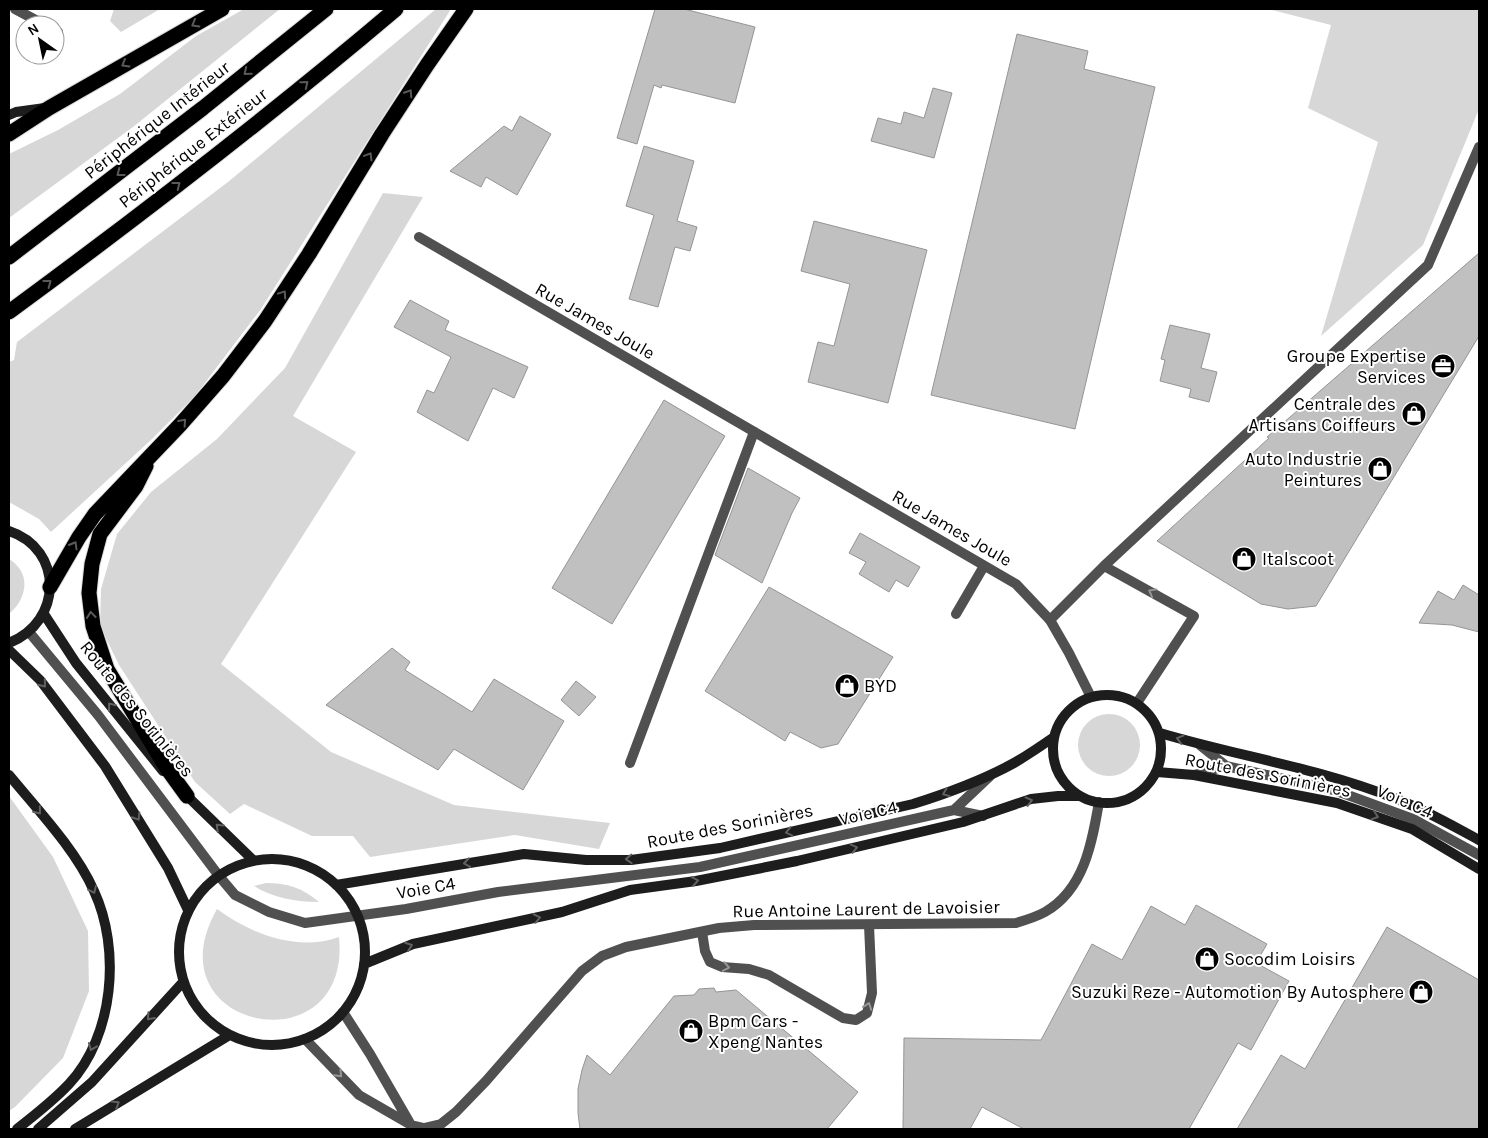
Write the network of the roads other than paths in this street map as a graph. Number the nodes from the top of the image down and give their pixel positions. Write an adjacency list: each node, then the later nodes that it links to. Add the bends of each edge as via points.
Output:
1 (15, 9): 6 (street)
2 (222, 9): 7 (highway, one-way to 7)
3 (326, 9): 12 (highway, Périphérique Intérieur, one-way to 12, via 173,132)
4 (396, 9): 13 (highway, Périphérique Extérieur, one-way to 4, via 143,212)
5 (466, 9): 15 (highway, one-way to 5, via 223,376 265,321 382,134)
6 (26, 15)
7 (49, 108): 8 (main road); 9 (highway)
8 (9, 115)
9 (9, 134)
10 (1479, 147): 18 (street, via 1428,265)
11 (419, 237): 14 (street, Rue James Joule)
12 (9, 257)
13 (9, 312)
14 (754, 432): 17 (street, Rue James Joule); 31 (street)
15 (150, 458): 19 (highway, one-way to 15, via 95,514); 37 (highway, one-way to 15, via 107,670 92,626 89,593 100,534 136,486)
16 (9, 531): 19 (main road, via 30,543 41,555)
17 (984, 566): 21 (street); 22 (street, Rue James Joule, via 1016,584)
18 (1104, 566): 22 (street); 27 (street, one-way to 18, via 1194,616)
19 (50, 587): 20 (main road)
20 (44, 614): 23 (main road); 37 (main road, Route des Sorinières, one-way to 20, via 156,765 76,663)
21 (956, 614)
22 (1050, 620): 26 (street, Rue James Joule)
23 (29, 632): 24 (main road); 46 (street, Voie C4, via 98,715)
24 (9, 643)
25 (9, 650): 48 (main road, one-way to 48, via 40,680 105,766 168,868)
26 (1091, 697): 27 (main road, Route des Sorinières, via 1115,694); 29 (main road, Route des Sorinières, via 1067,712)
27 (1137, 703): 28 (main road, Route des Sorinières, via 1147,711)
28 (1160, 733): 30 (main road, Route des Sorinières, one-way to 28); 33 (main road, Route des Sorinières, via 1161,759)
29 (1054, 737): 34 (main road, Route des Sorinières); 38 (main road, Route des Sorinières, via 1056,766 1065,783)
30 (1200, 745): 32 (street, Voie C4); 42 (main road, Route des Sorinières, via 1332,777 1392,797 1430,812)
31 (630, 763)
32 (1226, 766): 36 (street, Voie C4); 43 (street, Voie C4, via 1334,790 1413,819)
33 (1157, 772): 36 (main road, Route des Sorinières); 39 (main road, Route des Sorinières, via 1145,788 1128,799)
34 (992, 774): 40 (street); 47 (main road, Route des Sorinières, one-way to 47, via 913,804 720,848 632,860 586,860 524,854)
35 (9, 775): 58 (main road, one-way to 58, via 68,848 94,890 106,923 110,982 103,1019 90,1053 70,1083)
36 (1194, 775): 45 (main road, Route des Sorinières, one-way to 45, via 1337,802 1412,829)
37 (187, 796): 44 (main road, Route des Sorinières, one-way to 37)
38 (1080, 796): 39 (main road, Route des Sorinières); 41 (main road, Route des Sorinières, one-way to 38, via 1031,799)
39 (1099, 802): 50 (street, Rue Antoine Laurent de Lavoisier, via 1081,871 1068,894 1044,912 1016,923)
40 (954, 810): 41 (street, Voie C4); 49 (street, Voie C4, via 700,867 498,892)
41 (983, 816): 52 (main road, Route des Sorinières, one-way to 41, via 413,944 562,912 630,890 798,861)
42 (1479, 840)
43 (1479, 856)
44 (254, 861): 46 (main road); 47 (main road, via 298,863)
45 (1479, 869)
46 (219, 876): 48 (main road, via 204,888); 49 (street, Voie C4, via 235,895 269,912 305,923)
47 (336, 885): 49 (main road)
48 (188, 910): 53 (main road, via 178,950)
49 (357, 915): 52 (main road, via 363,931)
50 (870, 925): 51 (street, Rue Antoine Laurent de Lavoisier, via 754,925); 51 (street, one-way to 50, via 710,962 769,975 843,1018 856,1020 867,1013 872,993)
51 (702, 932): 61 (street, Rue Antoine Laurent de Lavoisier, via 626,947 602,956 582,971 456,1112 441,1124)
52 (364, 964): 54 (main road, via 357,990)
53 (183, 982): 55 (main road, via 193,1003); 59 (main road, one-way to 59, via 92,1082)
54 (343, 1012): 56 (main road); 57 (street)
55 (228, 1036): 56 (main road, via 273,1046); 60 (main road, one-way to 55)
56 (305, 1039): 57 (street, Rue Antoine Laurent de Lavoisier, one-way to 57, via 359,1095)
57 (410, 1125): 61 (street, Rue Antoine Laurent de Lavoisier)
58 (17, 1129)
59 (38, 1129)
60 (75, 1129)
61 (425, 1129)

